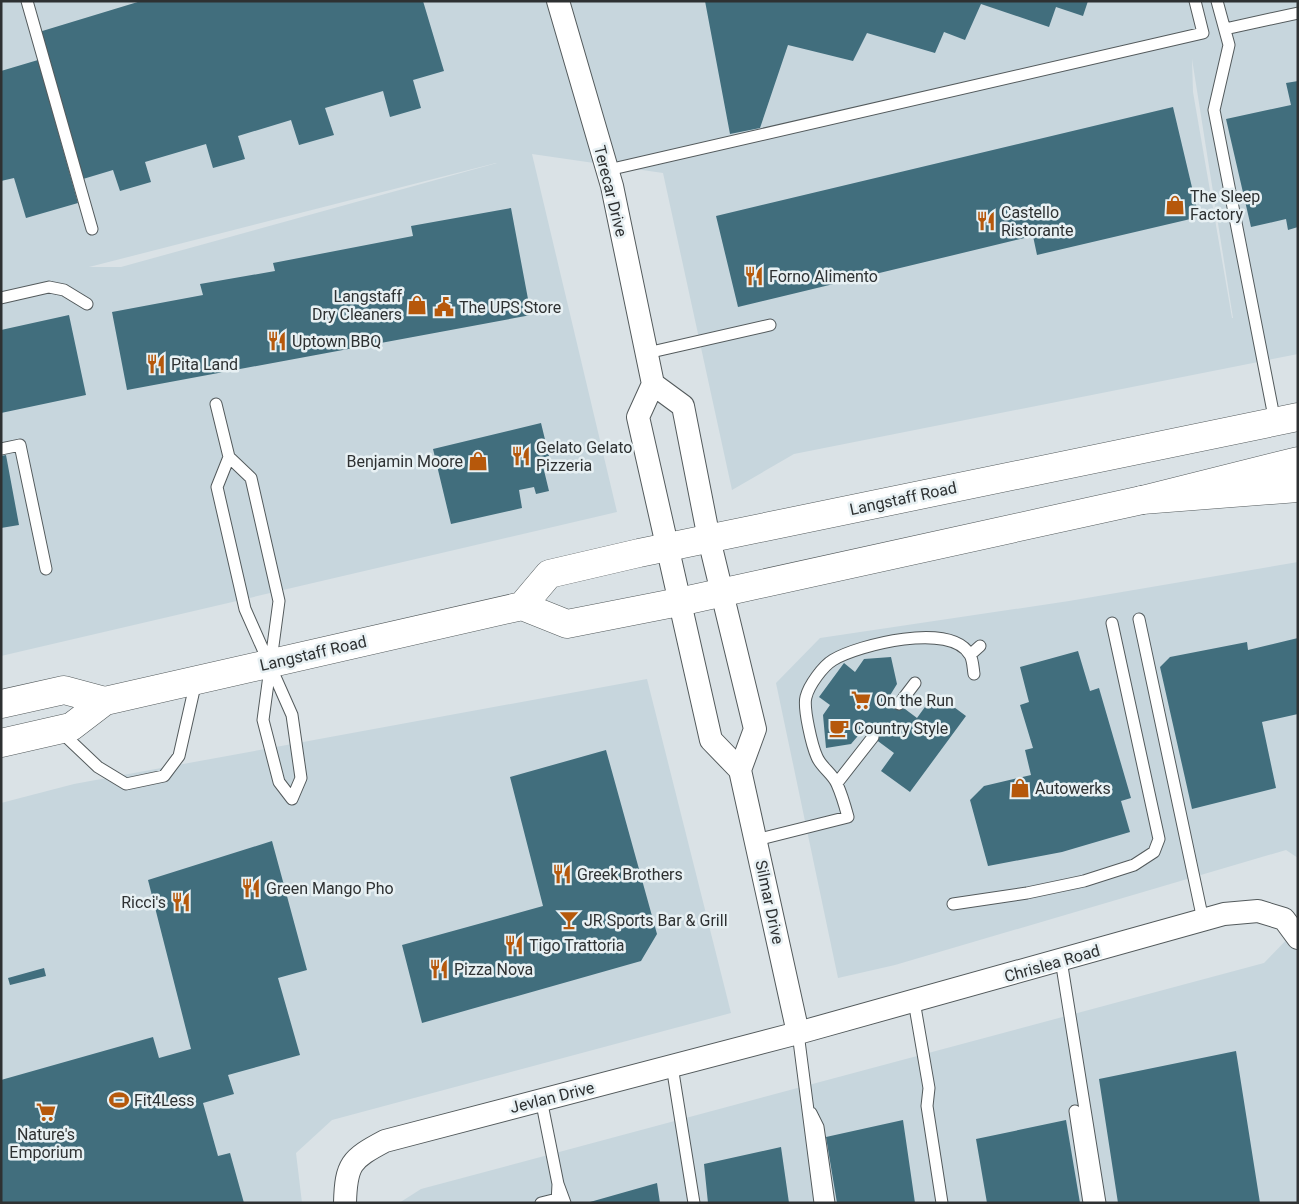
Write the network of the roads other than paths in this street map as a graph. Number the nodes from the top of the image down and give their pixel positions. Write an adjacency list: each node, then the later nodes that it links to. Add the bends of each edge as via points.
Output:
1 (27, 1): 8 (lane)
2 (558, 1): 7 (street, Terecar Drive)
3 (1195, 1): 7 (lane, via 1203,33)
4 (1218, 1): 6 (lane)
5 (1298, 13): 6 (lane)
6 (1225, 29): 15 (lane, via 1229,45 1214,110)
7 (608, 170): 12 (street, Terecar Drive)
8 (92, 228)
9 (1, 298): 10 (lane, via 49,287 64,290)
10 (87, 304)
11 (770, 325): 12 (lane)
12 (647, 353): 13 (street, Terecar Drive)
13 (654, 384): 21 (street, via 683,406); 22 (street, via 638,417)
14 (216, 404): 17 (lane)
15 (1286, 420): 21 (main road, Langstaff Road)
16 (1, 449): 23 (lane, via 20,445)
17 (229, 457): 31 (lane, via 217,487 245,609); 31 (lane, via 251,478 279,601)
18 (1298, 461): 20 (main road)
19 (1298, 488): 20 (main road)
20 (1142, 500): 24 (main road)
21 (709, 539): 22 (main road, Langstaff Road); 24 (street)
22 (667, 548): 25 (street); 26 (main road, Langstaff Road, via 549,574)
23 (46, 569)
24 (722, 592): 25 (main road); 41 (street, via 756,729)
25 (679, 602): 26 (main road, via 567,624); 41 (street, via 711,740)
26 (522, 606): 31 (main road, Langstaff Road)
27 (1140, 619): 45 (lane)
28 (1112, 623): 44 (lane, via 1159,839 1154,852 1134,865 1084,880 1027,893)
29 (980, 646): 30 (lane)
30 (970, 655): 32 (lane); 42 (lane, via 959,645 942,639 919,638 853,649 830,661 814,680 806,697 817,757)
31 (270, 663): 31 (lane, via 263,720 279,782 292,799 301,778 292,714); 33 (main road, Langstaff Road)
32 (974, 674)
33 (196, 680): 35 (main road, Langstaff Road); 38 (lane, via 180,756 164,776 126,784 98,767)
34 (915, 683): 37 (lane)
35 (105, 701): 36 (main road, Langstaff Road, via 64,690); 38 (main road, Langstaff Road, via 71,727)
36 (1, 704)
37 (899, 704)
38 (59, 730): 40 (main road, Langstaff Road)
39 (873, 737): 42 (lane)
40 (1, 744)
41 (740, 770): 43 (street, Silmar Drive)
42 (837, 783): 43 (lane, via 848,817)
43 (756, 840): 49 (street, Silmar Drive)
44 (953, 904)
45 (1204, 920): 46 (street, Chrislea Road, via 1224,914 1258,911 1284,919); 47 (street, Chrislea Road)
46 (1298, 938)
47 (1061, 960): 48 (street, Chrislea Road); 62 (lane)
48 (914, 1001): 49 (street, Chrislea Road); 60 (lane, via 929,1088 927,1106)
49 (798, 1033): 50 (street, Jevlan Drive); 52 (lane)
50 (672, 1066): 51 (street, Jevlan Drive); 57 (lane)
51 (541, 1099): 54 (lane); 55 (street, Jevlan Drive, via 385,1141 357,1156 346,1178)
52 (810, 1111): 58 (lane, via 809,1128); 59 (lane, via 818,1127)
53 (1074, 1111): 61 (lane)
54 (560, 1201): 56 (lane)
55 (345, 1203)
56 (541, 1203)
57 (694, 1203)
58 (820, 1203)
59 (830, 1203)
60 (942, 1203)
61 (1089, 1203)
62 (1100, 1203)

